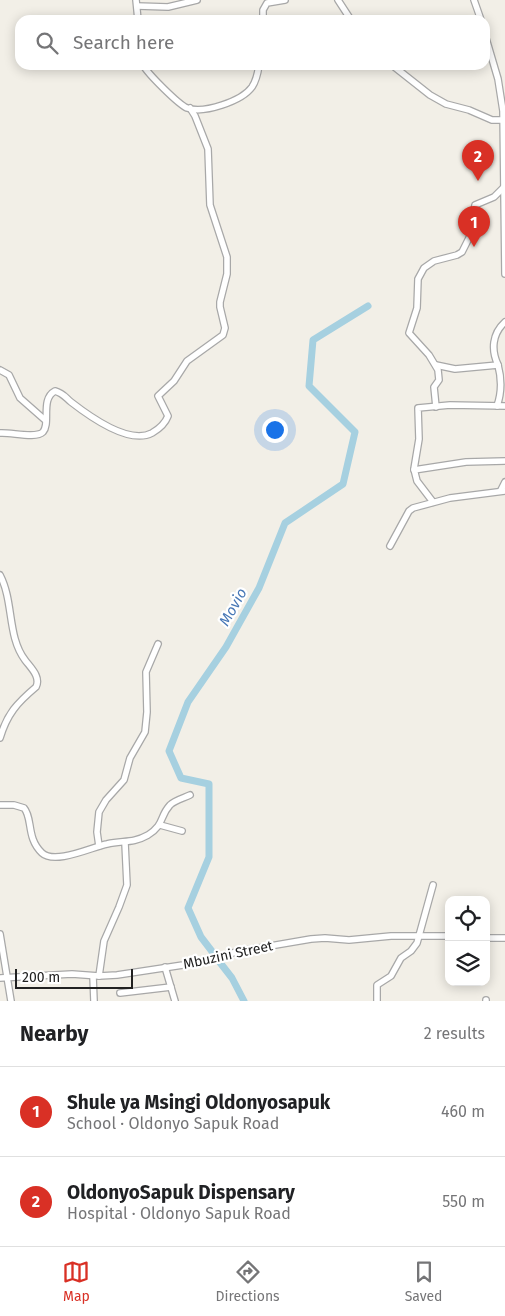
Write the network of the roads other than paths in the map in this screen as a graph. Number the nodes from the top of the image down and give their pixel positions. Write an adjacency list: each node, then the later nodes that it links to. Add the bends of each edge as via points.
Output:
1 (197, 0): 5 (street, via 168,7)
2 (285, 0): 6 (street)
3 (338, 0): 7 (street)
4 (474, 0): 8 (street)
5 (137, 3)
6 (264, 3)
7 (348, 15)
8 (479, 15)
9 (490, 52): 14 (street)
10 (146, 70): 13 (street, via 180,103)
11 (257, 70): 13 (street, via 252,87 237,99 213,107)
12 (398, 70): 15 (street, via 446,104 492,120)
13 (190, 108): 26 (street, via 208,149 210,205 227,257 227,274 220,302 225,328 223,336 187,361 174,381 158,396 168,416 163,425 148,435 117,431 56,391 48,400)
14 (504, 112): 15 (street)
15 (503, 120): 16 (street)
16 (504, 175): 17 (street)
17 (504, 187): 18 (street); 21 (street, via 494,197 475,205 472,232 462,252 434,261 424,268 418,279 417,308 409,333)
18 (505, 274)
19 (505, 322): 20 (street, via 493,342)
20 (498, 365): 21 (street, via 455,369); 23 (street, via 501,381)
21 (436, 366): 25 (street, via 440,376 434,387)
22 (0, 370): 26 (street, via 9,375 20,398)
23 (497, 406): 24 (street); 25 (street)
24 (505, 406)
25 (436, 407): 29 (street, via 417,409 419,439)
26 (45, 420): 27 (street, via 46,428 38,436)
27 (0, 433)
28 (505, 461): 29 (street, via 466,462)
29 (414, 470): 32 (street, via 420,486)
30 (505, 482): 31 (street)
31 (503, 491): 32 (street)
32 (433, 502): 33 (street, via 409,510)
33 (390, 546)
34 (0, 575): 35 (street)
35 (2, 584): 37 (street, via 17,645 38,683 9,714)
36 (158, 644): 43 (street, via 146,672 145,732 130,758 124,780 99,812)
37 (0, 738)
38 (190, 795): 40 (street, via 169,806)
39 (0, 805): 43 (street, via 21,806 27,810 32,840 47,856)
40 (160, 825): 41 (street); 42 (street, via 146,836)
41 (182, 831)
42 (125, 843): 43 (street); 51 (street, via 126,885 104,941)
43 (99, 846)
44 (433, 885): 46 (street)
45 (0, 934): 53 (street)
46 (419, 936): 47 (street, Mbuzini Street); 50 (street, Mbuzini Street, via 311,939); 59 (street, via 415,947 399,961 391,976 377,984)
47 (445, 936)
48 (490, 938): 49 (street)
49 (505, 938)
50 (166, 967): 51 (street, Mbuzini Street); 54 (street)
51 (96, 976): 53 (street, Mbuzini Street, via 72,974); 57 (street)
52 (0, 978): 53 (street, Mbuzini Street)
53 (8, 978): 56 (street)
54 (171, 987): 55 (street); 58 (street)
55 (120, 993)
56 (11, 1001)
57 (94, 1001)
58 (175, 1001)
59 (377, 1001)

